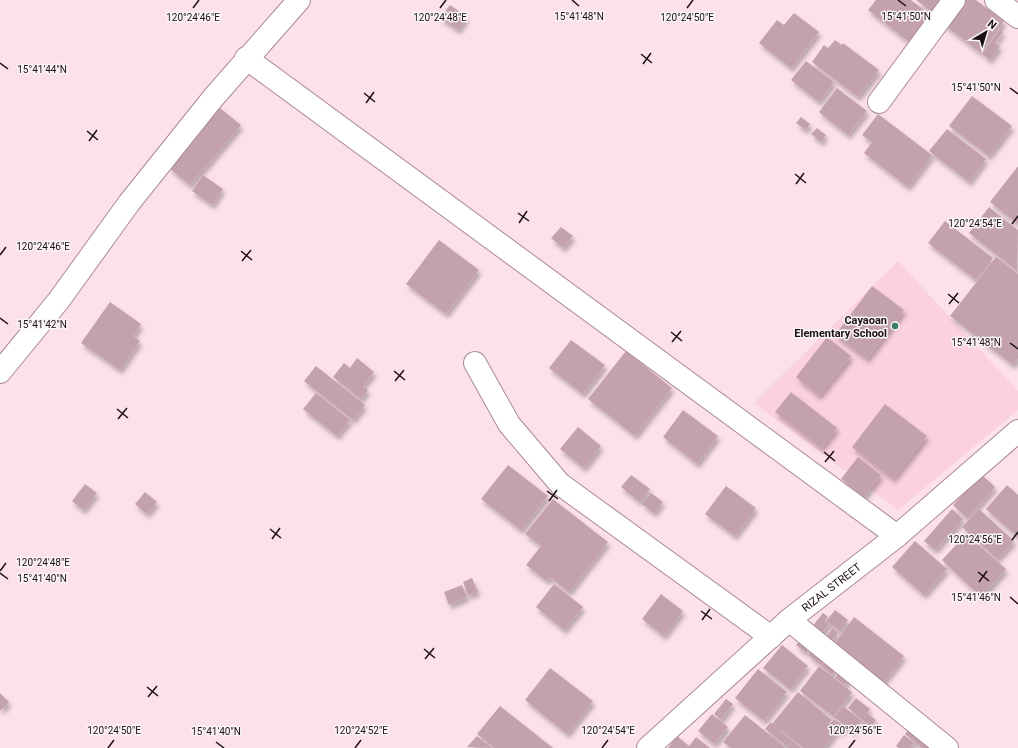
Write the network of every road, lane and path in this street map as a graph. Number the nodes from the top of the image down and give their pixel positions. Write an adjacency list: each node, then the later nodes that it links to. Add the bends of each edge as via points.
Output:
1 (299, 0): 5 (street)
2 (954, 0): 6 (street)
3 (996, 0): 4 (street)
4 (1018, 17)
5 (246, 58): 8 (street, via 129,203 59,300); 10 (street)
6 (879, 102)
7 (475, 363): 12 (street, via 509,424 560,484)
8 (0, 372)
9 (1018, 431): 10 (street, RIZAL STREET)
10 (897, 536): 11 (street, RIZAL STREET)
11 (789, 620): 12 (street, RIZAL STREET); 14 (street)
12 (771, 637): 13 (street, RIZAL STREET)
13 (648, 748)
14 (947, 748)

